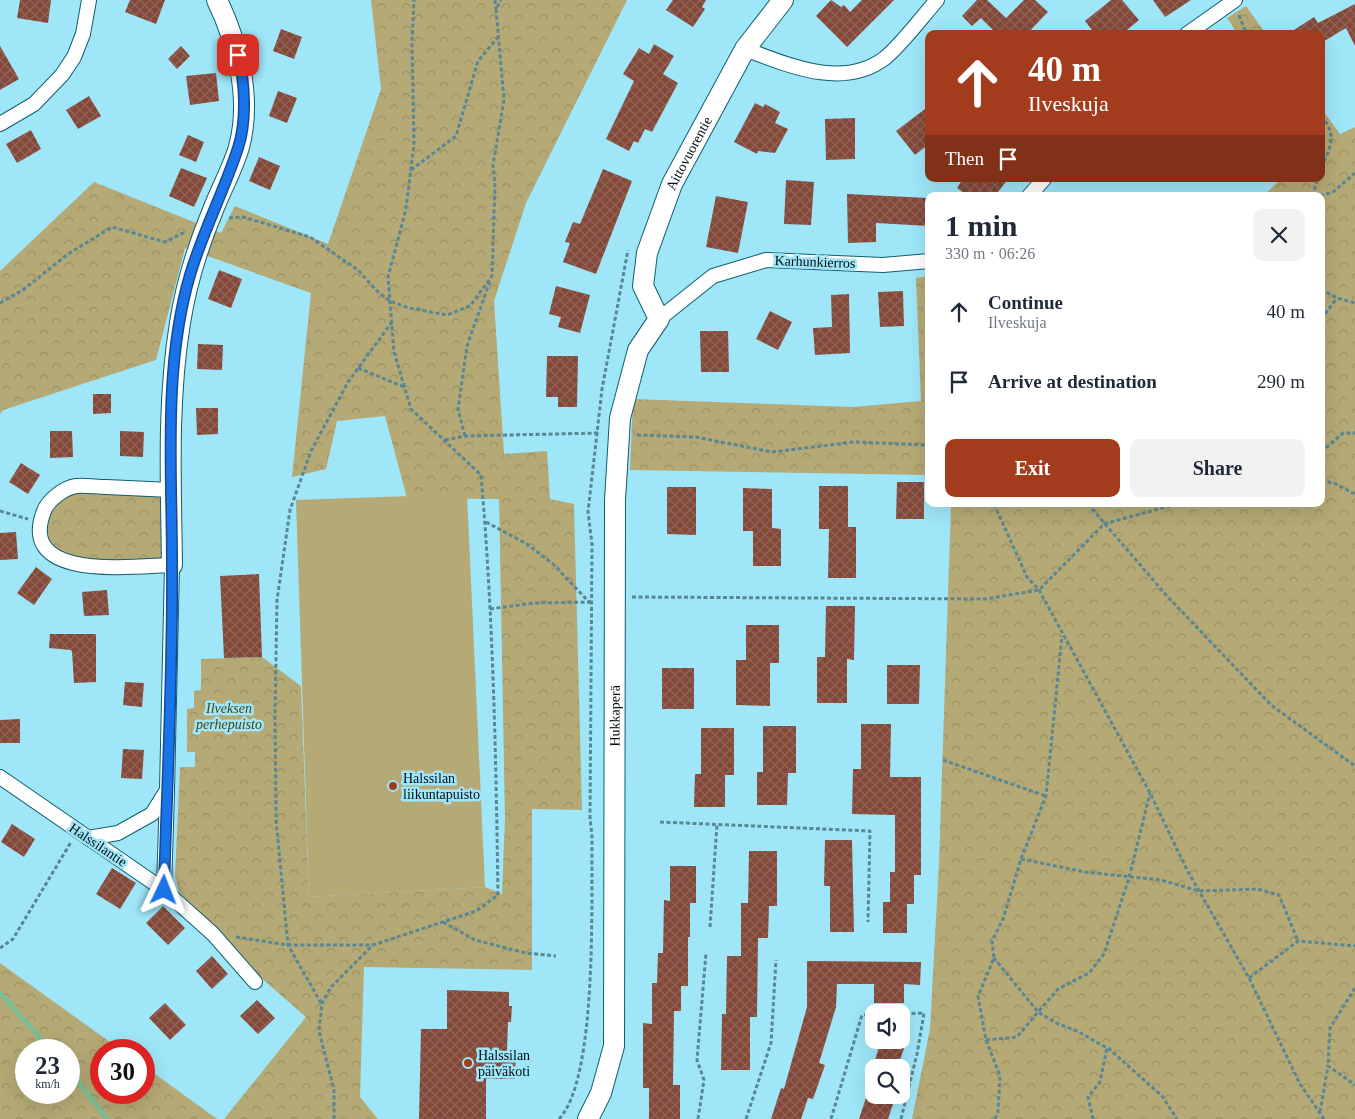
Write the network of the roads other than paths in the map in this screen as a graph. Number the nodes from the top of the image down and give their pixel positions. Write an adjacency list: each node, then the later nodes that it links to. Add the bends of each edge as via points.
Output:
1 (89, 0): 8 (street, via 83,34 62,75 34,104)
2 (217, 0): 13 (street, via 231,28 241,69 243,117 239,147 190,276 180,320 173,368)
3 (783, 0): 7 (street, Aittovuorentie)
4 (937, 0): 7 (street, via 885,57 863,70 826,74 793,67)
5 (1234, 0): 6 (street)
6 (1193, 30)
7 (745, 49): 12 (street, Aittovuorentie, via 672,184 647,253 643,286)
8 (0, 124)
9 (1041, 182): 10 (street)
10 (1033, 192)
11 (925, 261): 12 (street, Karhunkierros, via 883,265 766,260 713,276)
12 (659, 319): 20 (street, Hukkaperä, via 638,350 620,418 615,500 614,1046 601,1093)
13 (171, 490): 14 (street); 14 (street, via 75,486 58,494 45,507 40,522 40,539 50,554 71,563 88,566)
14 (172, 565): 16 (street)
15 (0, 778): 17 (street, Halssilantie)
16 (167, 790): 17 (street, via 152,814 118,833); 18 (street)
17 (83, 834): 18 (street, Halssilantie)
18 (164, 890): 19 (street, Halssilantie, via 213,934)
19 (255, 982)
20 (588, 1119)

